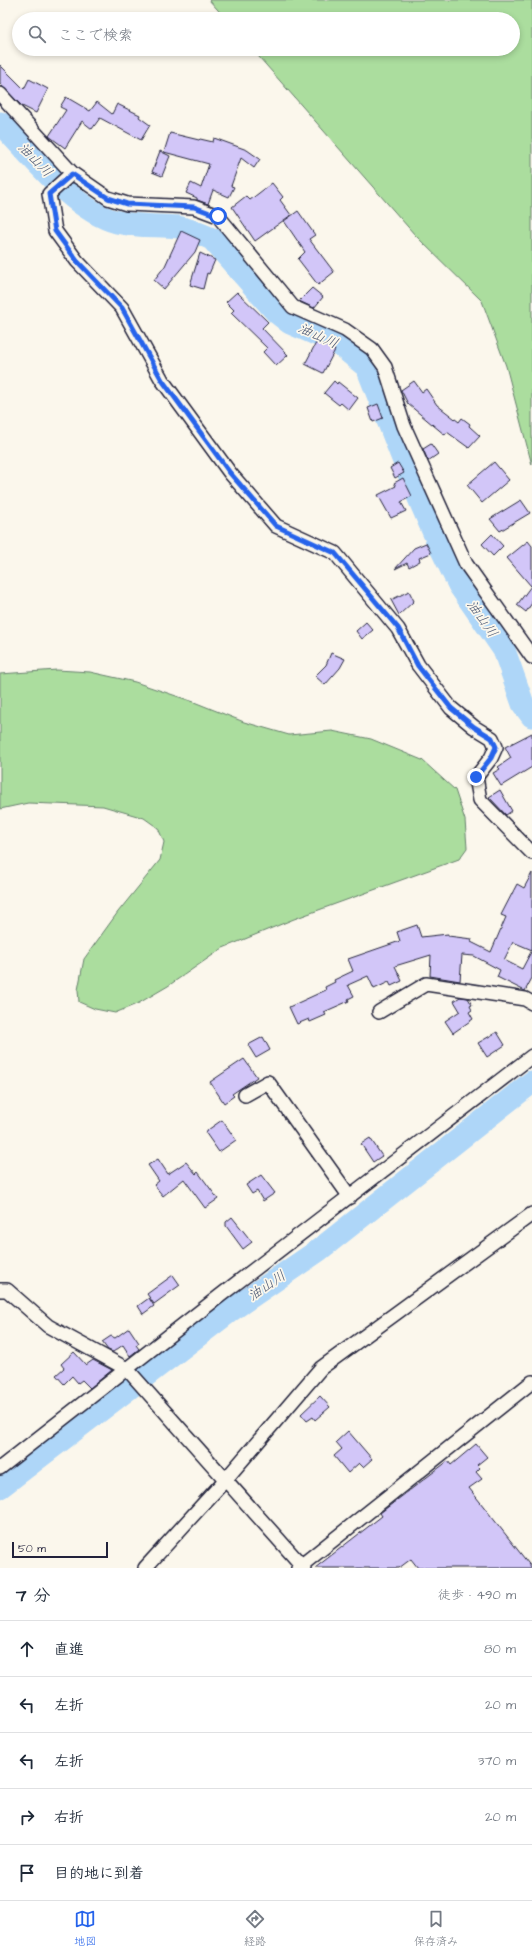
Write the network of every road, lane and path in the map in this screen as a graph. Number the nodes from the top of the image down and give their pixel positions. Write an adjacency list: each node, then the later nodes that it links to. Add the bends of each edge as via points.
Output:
1 (0, 94): 2 (street)
2 (72, 174): 3 (street, via 108,198 127,204 194,207 218,216 293,306 345,330 372,350 385,367 404,426 466,564); 4 (street, via 49,194 55,231 77,261 122,308 162,380 230,473 276,526 335,553 398,628 418,666 451,708 492,738 496,747 476,777 480,800)
3 (532, 657)
4 (532, 853)
5 (532, 1003): 6 (street, via 525,999 426,984)
6 (379, 1012)
7 (532, 1056): 9 (street)
8 (245, 1095): 9 (street, via 268,1082)
9 (350, 1196): 12 (street)
10 (532, 1214): 15 (street, via 321,1368)
11 (0, 1290): 12 (street, via 7,1290 48,1326)
12 (127, 1369): 14 (street); 15 (street)
13 (532, 1382): 16 (street)
14 (0, 1468)
15 (226, 1480): 16 (street); 17 (street)
16 (301, 1567)
17 (145, 1568)

